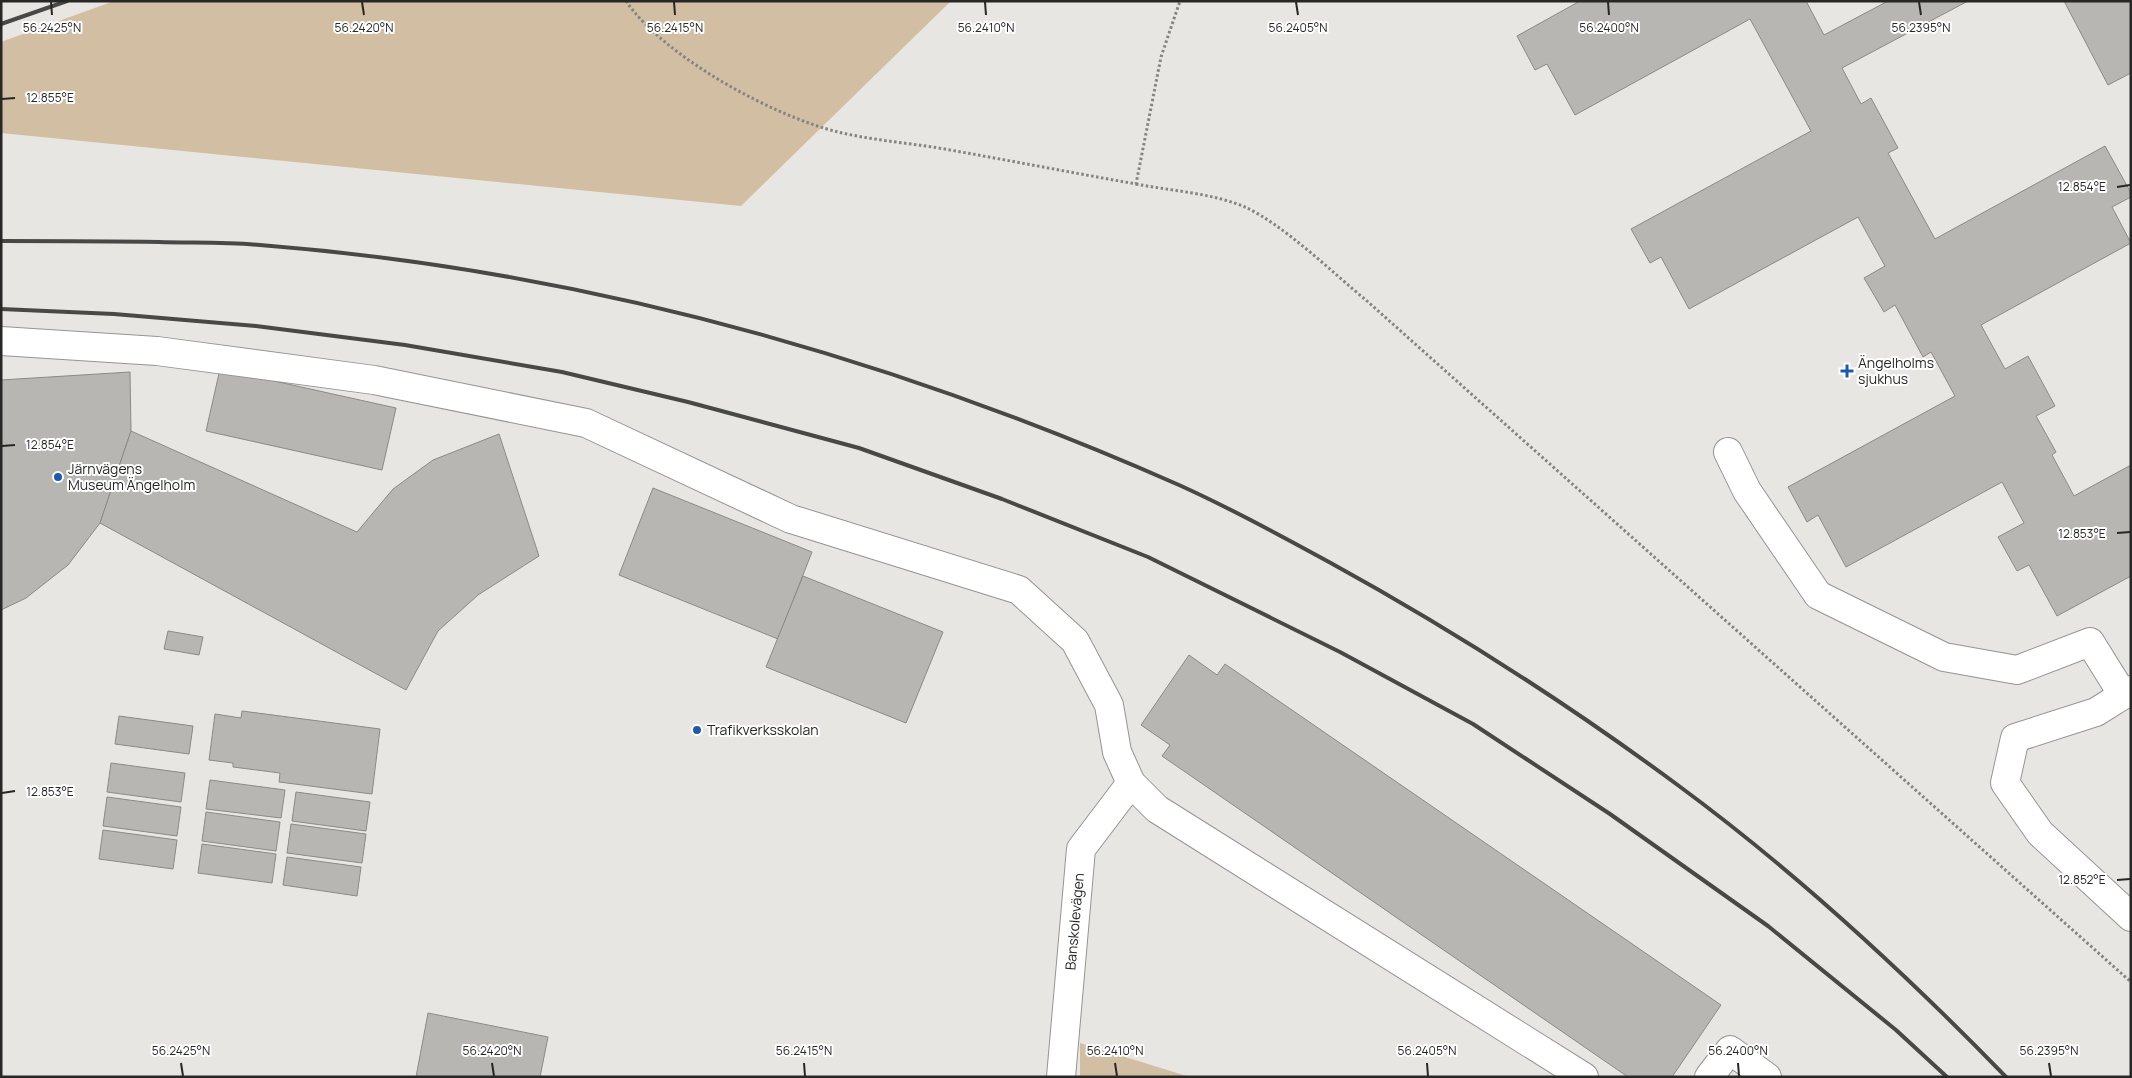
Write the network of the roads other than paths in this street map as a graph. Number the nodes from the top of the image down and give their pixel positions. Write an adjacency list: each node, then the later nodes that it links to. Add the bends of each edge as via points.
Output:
1 (1, 341): 4 (street, via 157,351 374,380 586,424 791,519 1019,590 1075,641 1109,705 1118,752)
2 (1728, 452): 3 (street, via 1747,491 1818,595 1944,656 2017,670 2090,642)
3 (2127, 693): 5 (street, via 2096,712 2015,738 2006,782 2040,833)
4 (1131, 783): 6 (street, Banskolevägen, via 1081,849); 7 (street, via 1157,809)
5 (2131, 917)
6 (1060, 1077)
7 (1584, 1077)
8 (1709, 1077): 9 (street, via 1730,1050)
9 (1767, 1077)

